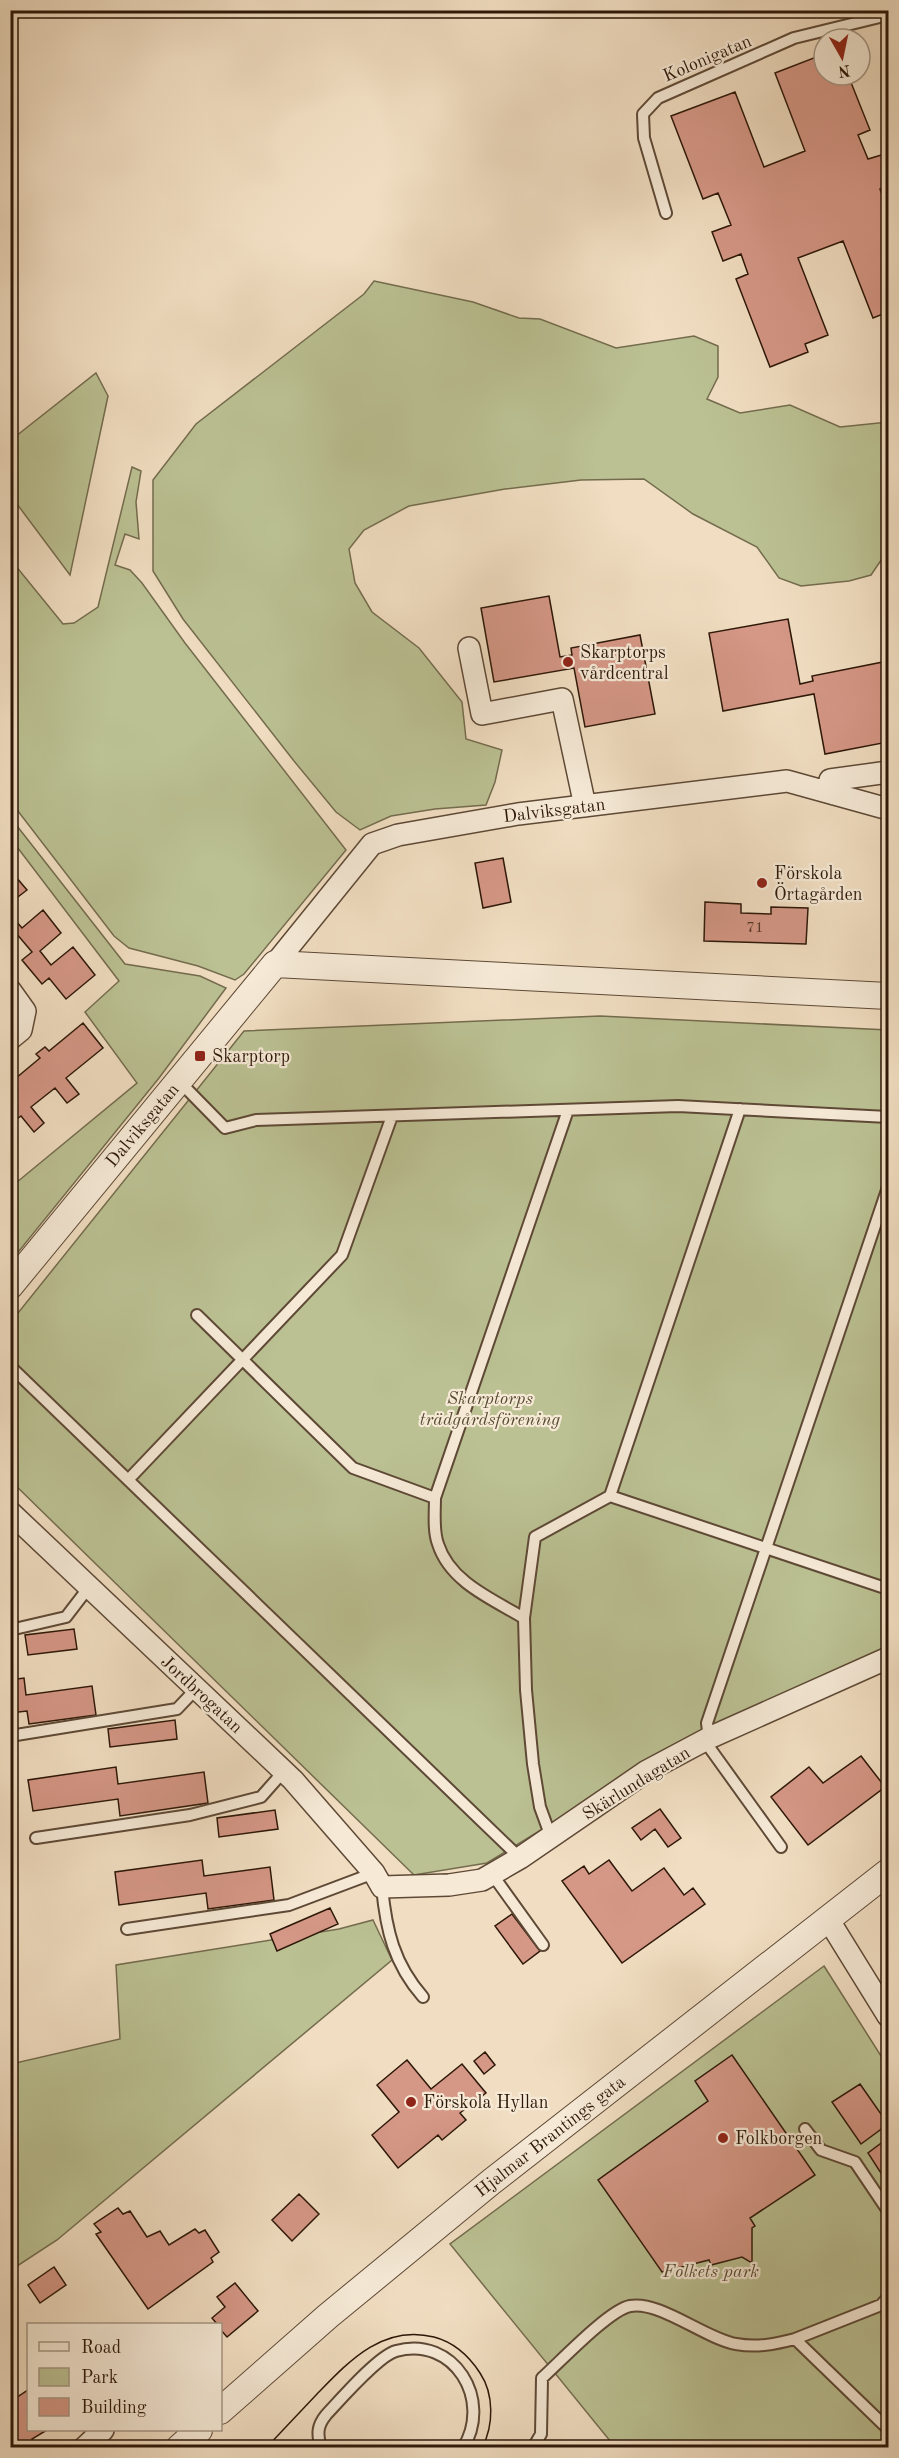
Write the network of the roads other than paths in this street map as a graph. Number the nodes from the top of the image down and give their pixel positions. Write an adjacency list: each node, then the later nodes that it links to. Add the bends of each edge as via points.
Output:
1 (888, 15): 2 (lane, Kolonigatan, via 794,38 658,98 643,114 644,138)
2 (666, 213)
3 (469, 648): 6 (street, via 482,714 562,699)
4 (888, 772): 5 (street, via 830,780)
5 (834, 794): 6 (street, Dalviksgatan, via 787,781); 7 (street, Dalviksgatan)
6 (585, 806): 8 (street, Dalviksgatan, via 398,835 372,844)
7 (888, 809)
8 (275, 964): 10 (street); 12 (street, Dalviksgatan)
9 (10, 990): 11 (street, via 25,1011 21,1030)
10 (888, 996)
11 (10, 1039)
12 (178, 1081): 15 (lane, via 225,1128 256,1120); 18 (street, Dalviksgatan)
13 (740, 1109): 14 (lane, via 678,1106); 16 (lane); 23 (lane)
14 (568, 1110): 15 (lane); 24 (lane)
15 (392, 1116): 20 (lane, via 342,1255)
16 (888, 1117)
17 (888, 1187): 26 (lane)
18 (10, 1286)
19 (196, 1315): 20 (lane)
20 (243, 1360): 22 (lane); 24 (lane, via 353,1468)
21 (10, 1366): 22 (lane)
22 (128, 1480): 39 (lane)
23 (610, 1496): 26 (lane); 29 (lane, via 535,1537)
24 (435, 1498): 29 (lane, via 437,1542 447,1565 466,1583)
25 (10, 1512): 27 (street, Jordbrogatan)
26 (766, 1548): 28 (lane); 34 (lane, via 707,1723)
27 (89, 1587): 30 (lane, via 66,1617); 32 (street, Jordbrogatan)
28 (888, 1589)
29 (524, 1618): 36 (lane, via 533,1764 540,1807)
30 (10, 1630)
31 (888, 1658): 34 (street, Skärlundagatan)
32 (196, 1689): 33 (lane, via 177,1709); 35 (street, Jordbrogatan)
33 (10, 1736)
34 (707, 1739): 36 (street, Skärlundagatan, via 647,1771); 38 (lane)
35 (284, 1771): 37 (lane, via 261,1797 190,1815); 42 (street, Jordbrogatan)
36 (551, 1837): 39 (street, Skärlundagatan)
37 (36, 1838)
38 (781, 1847)
39 (520, 1858): 41 (street, Skärlundagatan)
40 (888, 1872): 43 (street, Hjalmar Brantings gata)
41 (492, 1874): 42 (street, Skärlundagatan, via 482,1880 449,1885); 45 (lane)
42 (378, 1880): 44 (lane, via 289,1905); 46 (lane, via 398,1964)
43 (828, 1918): 47 (street); 52 (street, Hjalmar Brantings gata, via 474,2196)
44 (127, 1929)
45 (543, 1945)
46 (423, 1997)
47 (888, 2016)
48 (805, 2129): 49 (lane, via 821,2150 855,2162)
49 (888, 2211)
50 (888, 2297): 51 (lane, via 881,2305)
51 (795, 2339): 53 (lane); 58 (lane, via 767,2346 735,2344 649,2306 629,2306 610,2316 542,2379 541,2434)
52 (222, 2409)
53 (888, 2429)
54 (102, 2431): 55 (street)
55 (84, 2448)
56 (321, 2448): 57 (lane, via 318,2432 326,2415 385,2355 406,2349 445,2358 469,2385 474,2414)
57 (463, 2448)
58 (532, 2448)

